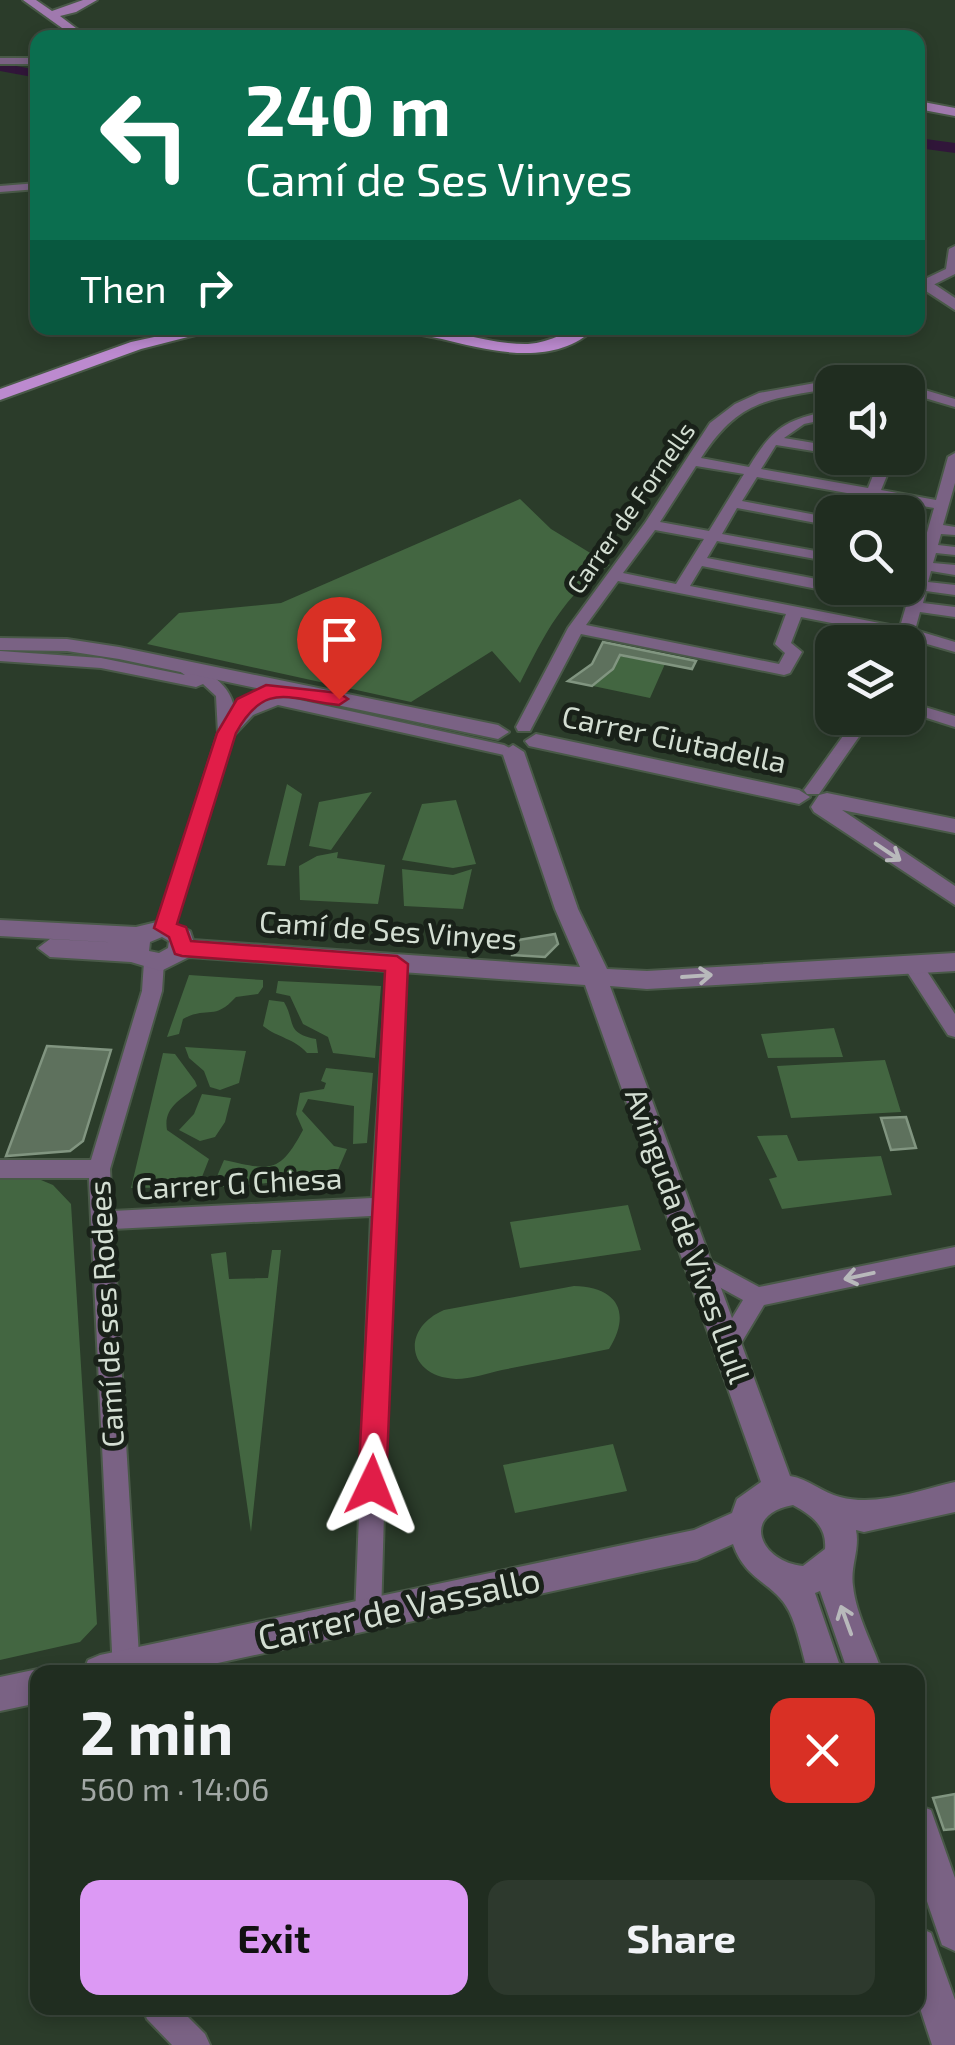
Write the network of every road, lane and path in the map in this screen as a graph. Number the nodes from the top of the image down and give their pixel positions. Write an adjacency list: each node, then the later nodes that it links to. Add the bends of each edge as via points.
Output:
1 (88, 1): 3 (main road)
2 (33, 2): 3 (main road); 4 (main road)
3 (71, 9): 4 (main road); 5 (main road)
4 (53, 14): 5 (main road)
5 (67, 24): 6 (main road)
6 (74, 30)
7 (0, 61): 8 (street)
8 (30, 61)
9 (925, 107): 10 (main road)
10 (955, 112)
11 (30, 187): 12 (street)
12 (0, 189)
13 (955, 249): 14 (street, via 952,271)
14 (925, 283)
15 (925, 285): 16 (street)
16 (955, 304)
17 (181, 335): 22 (main road, via 137,344)
18 (444, 335): 19 (main road, via 520,348)
19 (573, 335)
20 (815, 386): 28 (street, Carrer de Fornells, via 740,407 714,426)
21 (925, 394): 23 (street)
22 (0, 395)
23 (955, 403)
24 (815, 418): 25 (street)
25 (772, 440): 26 (street); 29 (street)
26 (815, 447)
27 (955, 457): 33 (street)
28 (692, 461): 29 (street); 35 (street, Carrer de Fornells)
29 (751, 473): 31 (street); 32 (street)
30 (879, 475): 31 (street)
31 (874, 494): 33 (street)
32 (732, 503): 34 (street); 38 (street)
33 (941, 505): 36 (street)
34 (815, 519)
35 (651, 525): 38 (street); 46 (street, Carrer de Fornells)
36 (935, 529): 37 (street); 39 (street)
37 (955, 531)
38 (712, 536): 41 (street); 43 (street)
39 (930, 548): 40 (street); 42 (street)
40 (955, 551)
41 (815, 555)
42 (925, 559)
43 (698, 561): 48 (street); 49 (street)
44 (955, 570): 45 (street)
45 (925, 573)
46 (614, 576): 49 (street); 58 (street, Carrer de Fornells)
47 (925, 577): 50 (street)
48 (815, 583)
49 (680, 590): 53 (street)
50 (955, 590)
51 (829, 605): 55 (street)
52 (914, 606): 54 (street); 57 (street)
53 (795, 612): 55 (street); 58 (street, via 783,644 794,652 784,670)
54 (955, 612)
55 (825, 618): 56 (street)
56 (853, 625)
57 (909, 625)
58 (576, 628): 69 (street, Carrer de Fornells)
59 (925, 641): 61 (street)
60 (0, 644): 63 (street, via 67,645)
61 (955, 646)
62 (0, 656): 64 (street, via 101,663)
63 (179, 665): 64 (street); 65 (street)
64 (217, 686): 68 (street, via 229,703)
65 (339, 699): 68 (street, via 259,692 243,703); 71 (street)
66 (925, 712): 67 (street)
67 (955, 722)
68 (226, 733): 71 (street, via 247,711 276,700); 76 (street)
69 (530, 734): 71 (street, via 529,750); 72 (street, Carrer Ciutadella)
70 (854, 735): 72 (street)
71 (509, 751): 83 (street, Avinguda de Vives Llull)
72 (815, 798): 73 (street, Carrer Ciutadella); 74 (street, one-way to 74)
73 (955, 826)
74 (955, 897)
75 (0, 928): 79 (street)
76 (165, 928): 78 (street, via 178,933); 79 (street)
77 (0, 944): 79 (street)
78 (182, 948): 79 (street, via 168,960); 81 (street, Camí de Ses Vinyes)
79 (144, 951): 86 (street, Camí de ses Rodees, via 152,991)
80 (955, 962): 82 (street, Camí de Ses Vinyes)
81 (397, 964): 83 (street, Camí de Ses Vinyes); 87 (street)
82 (912, 964): 83 (street, Camí de Ses Vinyes, one-way to 82, via 642,980); 84 (street)
83 (594, 976): 90 (street, Avinguda de Vives Llull)
84 (955, 1030)
85 (0, 1169): 86 (street)
86 (99, 1169): 88 (street, Camí de ses Rodees)
87 (382, 1206): 88 (street, Carrer G Chiesa); 98 (street)
88 (100, 1221): 99 (street, Camí de ses Rodees)
89 (955, 1256): 91 (street, one-way to 91)
90 (696, 1263): 91 (street); 92 (street, Avinguda de Vives Llull)
91 (757, 1296): 92 (street)
92 (726, 1348): 93 (street, Avinguda de Vives Llull)
93 (780, 1490): 95 (street, via 806,1494); 96 (street, via 760,1497)
94 (955, 1498): 95 (street)
95 (842, 1532): 97 (street, via 820,1576); 102 (street, one-way to 95, via 837,1594)
96 (746, 1536): 97 (street, via 769,1572); 98 (street, Carrer de Vassallo)
97 (784, 1579): 101 (street, via 802,1601)
98 (368, 1616): 100 (street, Carrer de Vassallo)
99 (118, 1665)
100 (141, 1665)
101 (823, 1665)
102 (862, 1665)
103 (30, 1688): 104 (street)
104 (0, 1694)
105 (925, 1844): 106 (street)
106 (955, 1932)
107 (925, 1967): 110 (street)
108 (165, 2015): 109 (street)
109 (194, 2045)
110 (951, 2045)

